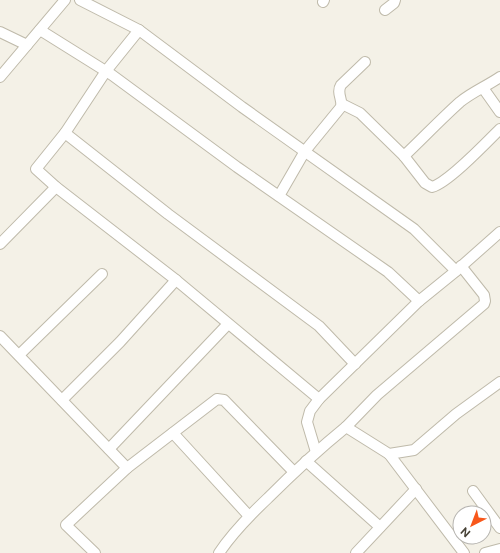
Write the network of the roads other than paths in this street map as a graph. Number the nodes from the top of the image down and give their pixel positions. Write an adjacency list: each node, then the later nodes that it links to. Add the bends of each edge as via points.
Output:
1 (65, 0): 5 (street)
2 (80, 0): 6 (street)
3 (395, 0): 4 (street)
4 (385, 10)
5 (40, 30): 8 (street); 10 (street)
6 (139, 30): 10 (street); 18 (street)
7 (0, 32): 8 (street)
8 (27, 45): 11 (street)
9 (365, 62): 14 (street, via 341,85 339,93)
10 (106, 71): 17 (street); 21 (street)
11 (0, 77)
12 (500, 77): 13 (street)
13 (483, 88): 15 (street); 19 (street, via 461,102)
14 (342, 104): 18 (street); 19 (street, via 360,113)
15 (500, 112)
16 (500, 129): 19 (street, via 436,186 432,187 425,183)
17 (65, 133): 20 (street, via 36,169); 31 (street, via 319,326)
18 (305, 151): 21 (street); 24 (street, via 414,229)
19 (404, 156)
20 (56, 187): 23 (street); 26 (street)
21 (279, 196): 27 (street, via 388,272)
22 (500, 232): 24 (street)
23 (0, 244)
24 (458, 268): 27 (street); 35 (street, via 484,295 484,304 378,395)
25 (102, 274): 30 (street)
26 (176, 280): 28 (street); 34 (street, via 120,342)
27 (418, 301): 31 (street)
28 (228, 324): 33 (street); 37 (street)
29 (0, 336): 30 (street)
30 (19, 355): 34 (street)
31 (355, 364): 33 (street)
32 (500, 382): 39 (street, via 456,414 414,450)
33 (319, 399): 38 (street, via 310,411 307,422)
34 (62, 400): 37 (street)
35 (346, 427): 38 (street); 39 (street)
36 (173, 432): 41 (street); 42 (street, via 217,399 224,400); 45 (street)
37 (109, 449): 41 (street)
38 (316, 452): 40 (street)
39 (389, 454): 43 (street)
40 (306, 461): 42 (street); 46 (street)
41 (127, 468): 49 (street, via 66,525)
42 (294, 472): 45 (street)
43 (416, 489): 46 (street); 52 (street)
44 (473, 491): 47 (street)
45 (249, 516): 50 (street)
46 (380, 527): 51 (street)
47 (500, 528)
48 (500, 549): 53 (street)
49 (91, 552)
50 (219, 553)
51 (356, 553)
52 (464, 553)
53 (485, 553)

